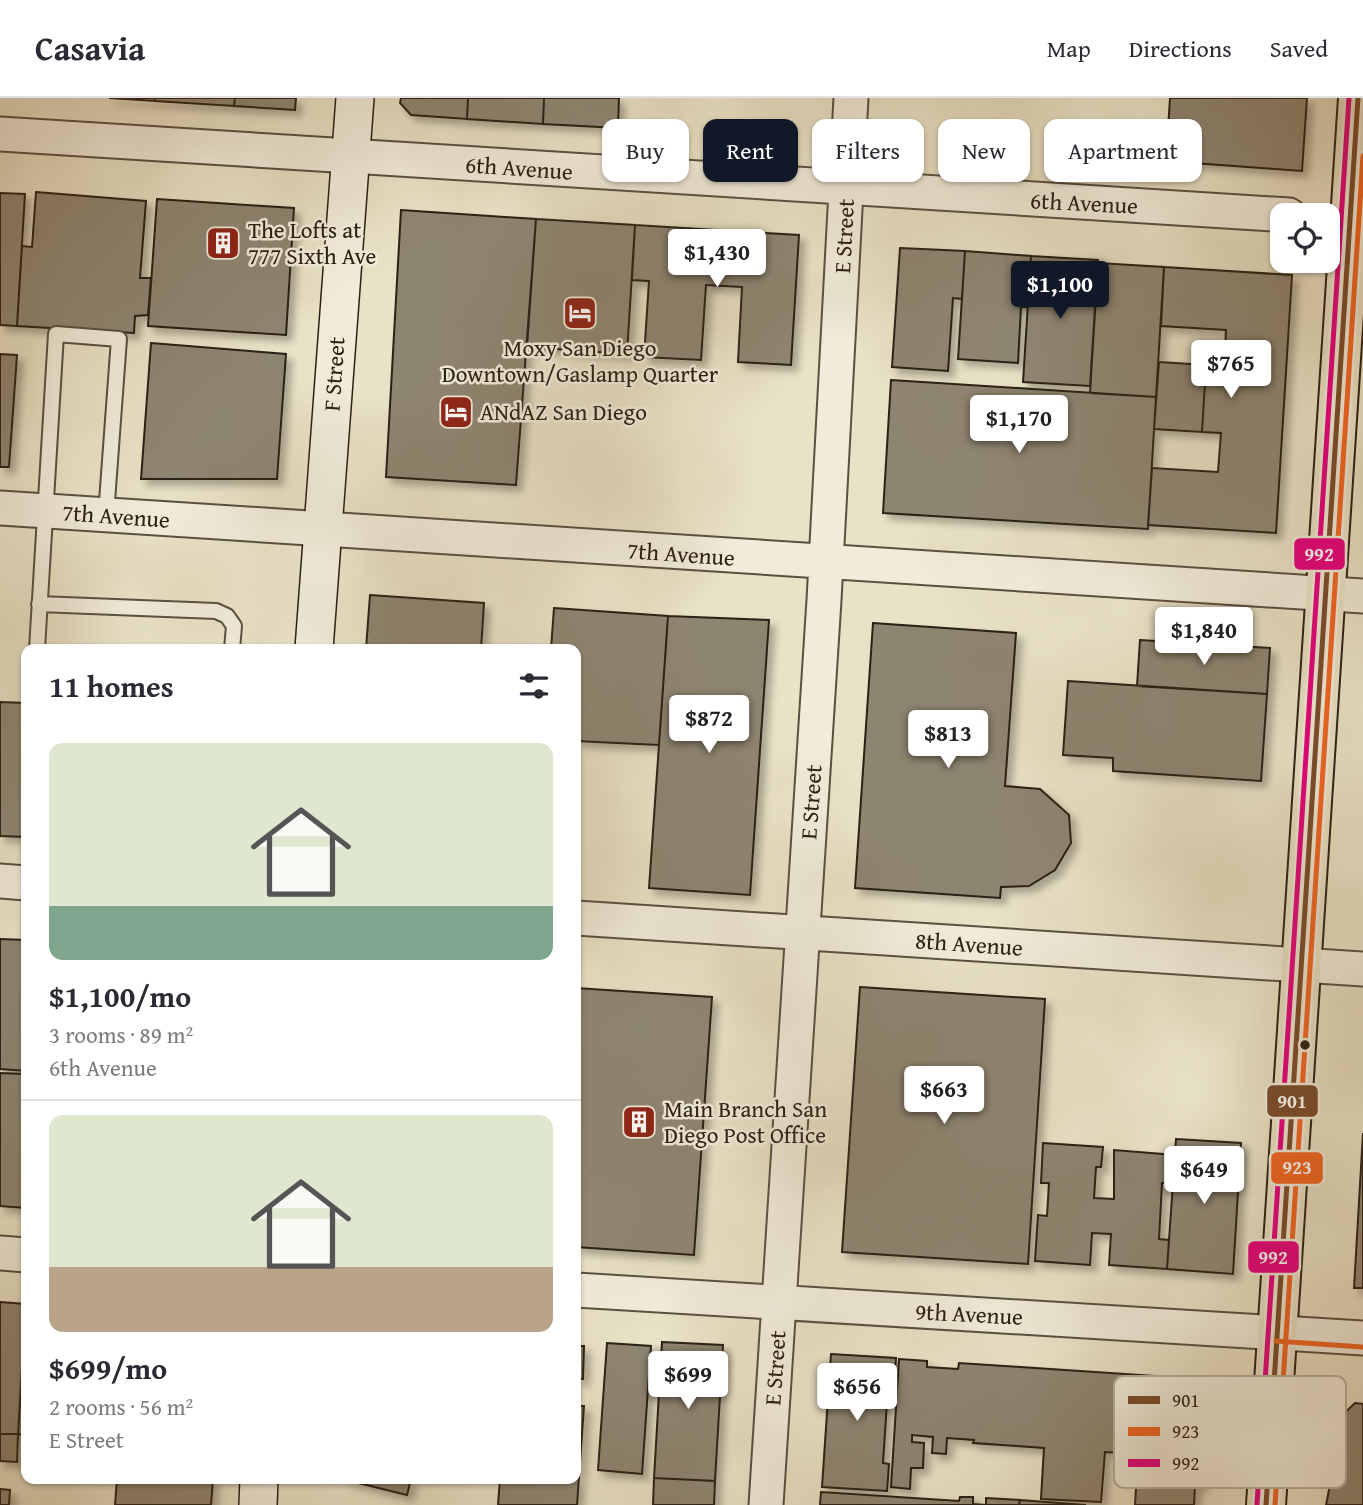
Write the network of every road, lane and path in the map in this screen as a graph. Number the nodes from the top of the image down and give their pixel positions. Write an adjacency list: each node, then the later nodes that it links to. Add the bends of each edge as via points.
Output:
1 (355, 98): 5 (main road, F Street)
2 (851, 98): 6 (street, E Street)
3 (1358, 98): 8 (main road)
4 (0, 134): 5 (street, 6th Avenue)
5 (350, 158): 6 (street, 6th Avenue); 12 (main road, F Street)
6 (846, 189): 7 (street, 6th Avenue); 13 (street, E Street)
7 (1270, 214)
8 (1347, 219): 14 (main road)
9 (0, 508): 10 (street, 7th Avenue)
10 (43, 511): 11 (street, 7th Avenue); 11 (lane, via 56,334 119,339); 16 (lane)
11 (106, 516): 12 (street, 7th Avenue)
12 (323, 531): 13 (street, 7th Avenue); 19 (main road, F Street)
13 (827, 563): 14 (street, 7th Avenue); 23 (street, E Street)
14 (1324, 593): 15 (street, 7th Avenue); 24 (main road)
15 (1363, 596)
16 (39, 604): 17 (lane); 18 (lane, via 216,611 234,626)
17 (37, 644)
18 (232, 644)
19 (314, 644)
20 (0, 881): 21 (street)
21 (21, 883)
22 (581, 918): 23 (street, 8th Avenue)
23 (802, 932): 24 (street, 8th Avenue); 29 (street, E Street)
24 (1300, 964): 25 (street, 8th Avenue); 30 (main road)
25 (1363, 969)
26 (0, 1253): 27 (street)
27 (21, 1255)
28 (581, 1290): 29 (street, 9th Avenue)
29 (780, 1303): 30 (street, 9th Avenue); 35 (street, E Street)
30 (1277, 1332): 31 (street, 9th Avenue); 32 (main road)
31 (1363, 1338)
32 (1274, 1376)
33 (259, 1484): 34 (main road)
34 (258, 1505)
35 (766, 1505)

